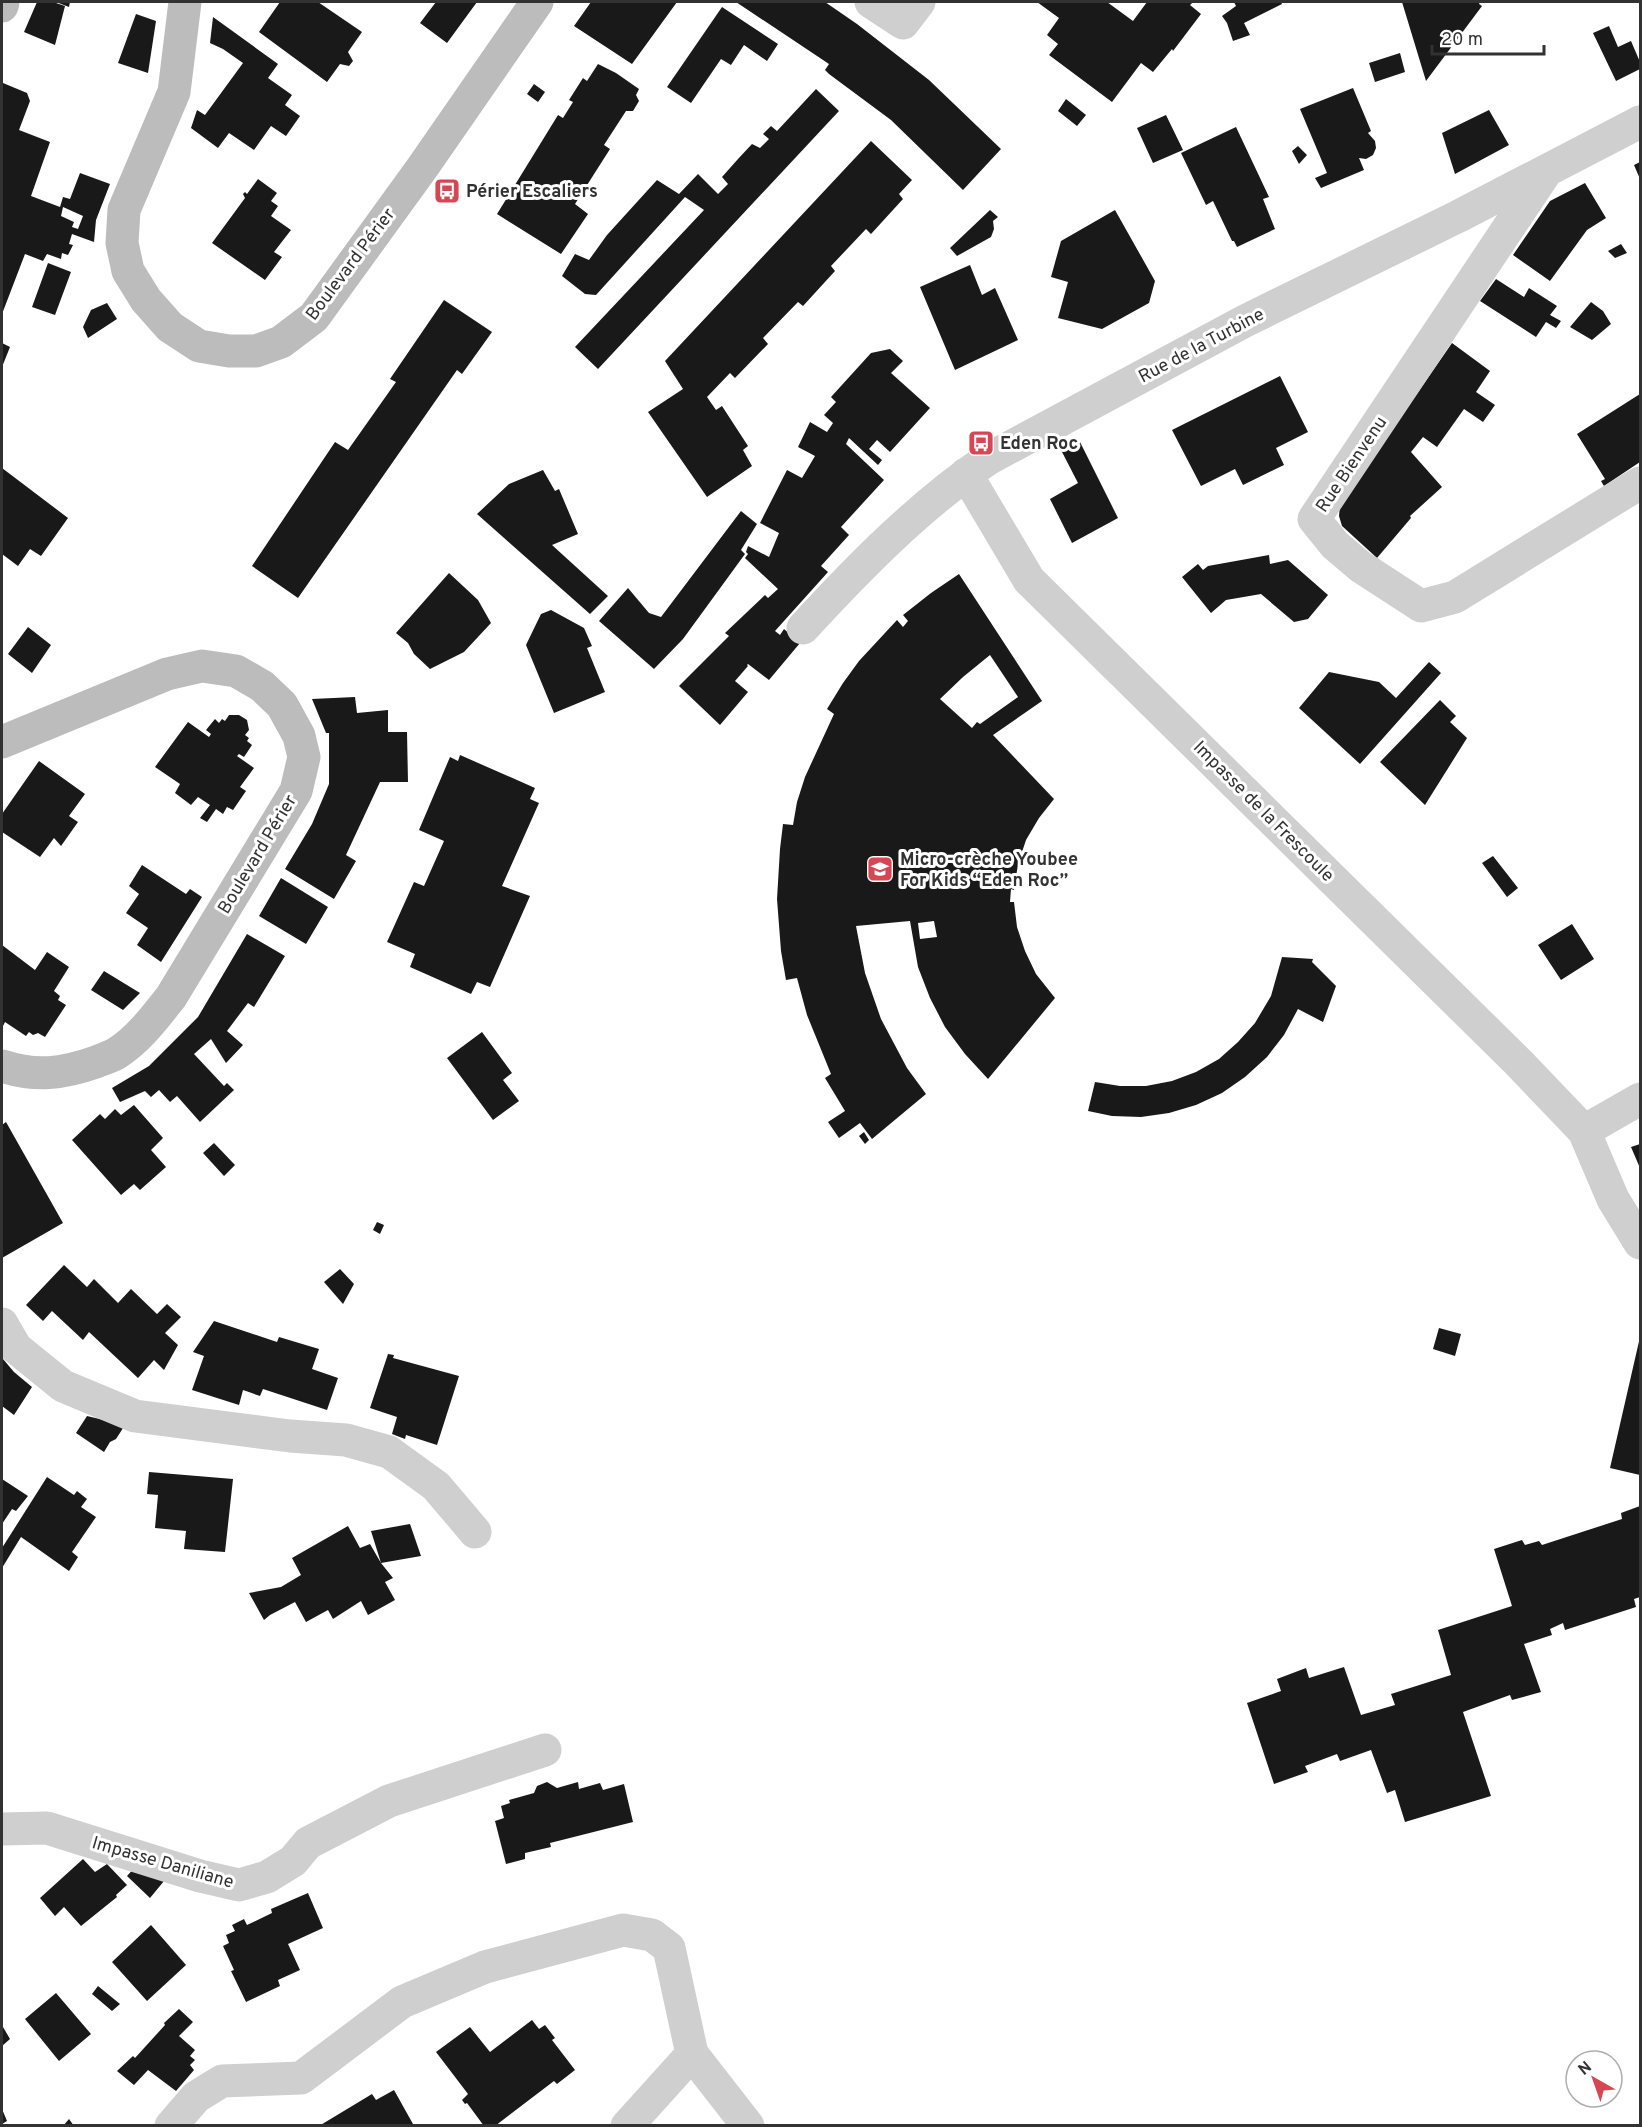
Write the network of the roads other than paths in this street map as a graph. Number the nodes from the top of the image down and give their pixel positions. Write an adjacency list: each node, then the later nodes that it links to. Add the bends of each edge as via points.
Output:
1 (185, 2): 2 (street, Boulevard Périer, via 174,92 124,210 122,243 128,271 170,327 199,346 229,351 256,351 281,342 314,317)
2 (537, 2)
3 (871, 2): 4 (street, via 903,23)
4 (920, 2)
5 (1641, 122): 6 (street, Rue de la Turbine)
6 (1546, 171): 7 (street, Rue de la Turbine, via 1245,321); 8 (street, Rue Bienvenu, via 1314,519 1335,545 1361,567 1421,606 1455,597)
7 (966, 474): 9 (street, Rue de la Turbine, via 854,572); 13 (street, Impasse de la Frescoule, via 1029,580)
8 (1641, 483)
9 (803, 628)
10 (2, 742): 11 (street, Boulevard Périer, via 167,674 202,666 236,671 262,686 282,705 299,736 304,757 296,791 171,997 149,1025 116,1054 84,1066 49,1074 21,1073)
11 (2, 1066)
12 (1641, 1099): 13 (street)
13 (1584, 1131): 14 (street, via 1613,1199)
14 (1641, 1243)
15 (2, 1324): 16 (street, via 16,1348 63,1386 135,1416 346,1440 389,1452 436,1486)
16 (475, 1532)
17 (545, 1750): 18 (street, Impasse Daniliane, via 389,1801 309,1844 293,1861 267,1877 239,1885 47,1828)
18 (2, 1829)
19 (692, 2054): 20 (street, via 669,1948 652,1935 623,1930 485,1967 402,2002 302,2078 222,2081 196,2097); 21 (street); 22 (street)
20 (171, 2126)
21 (627, 2126)
22 (748, 2126)

